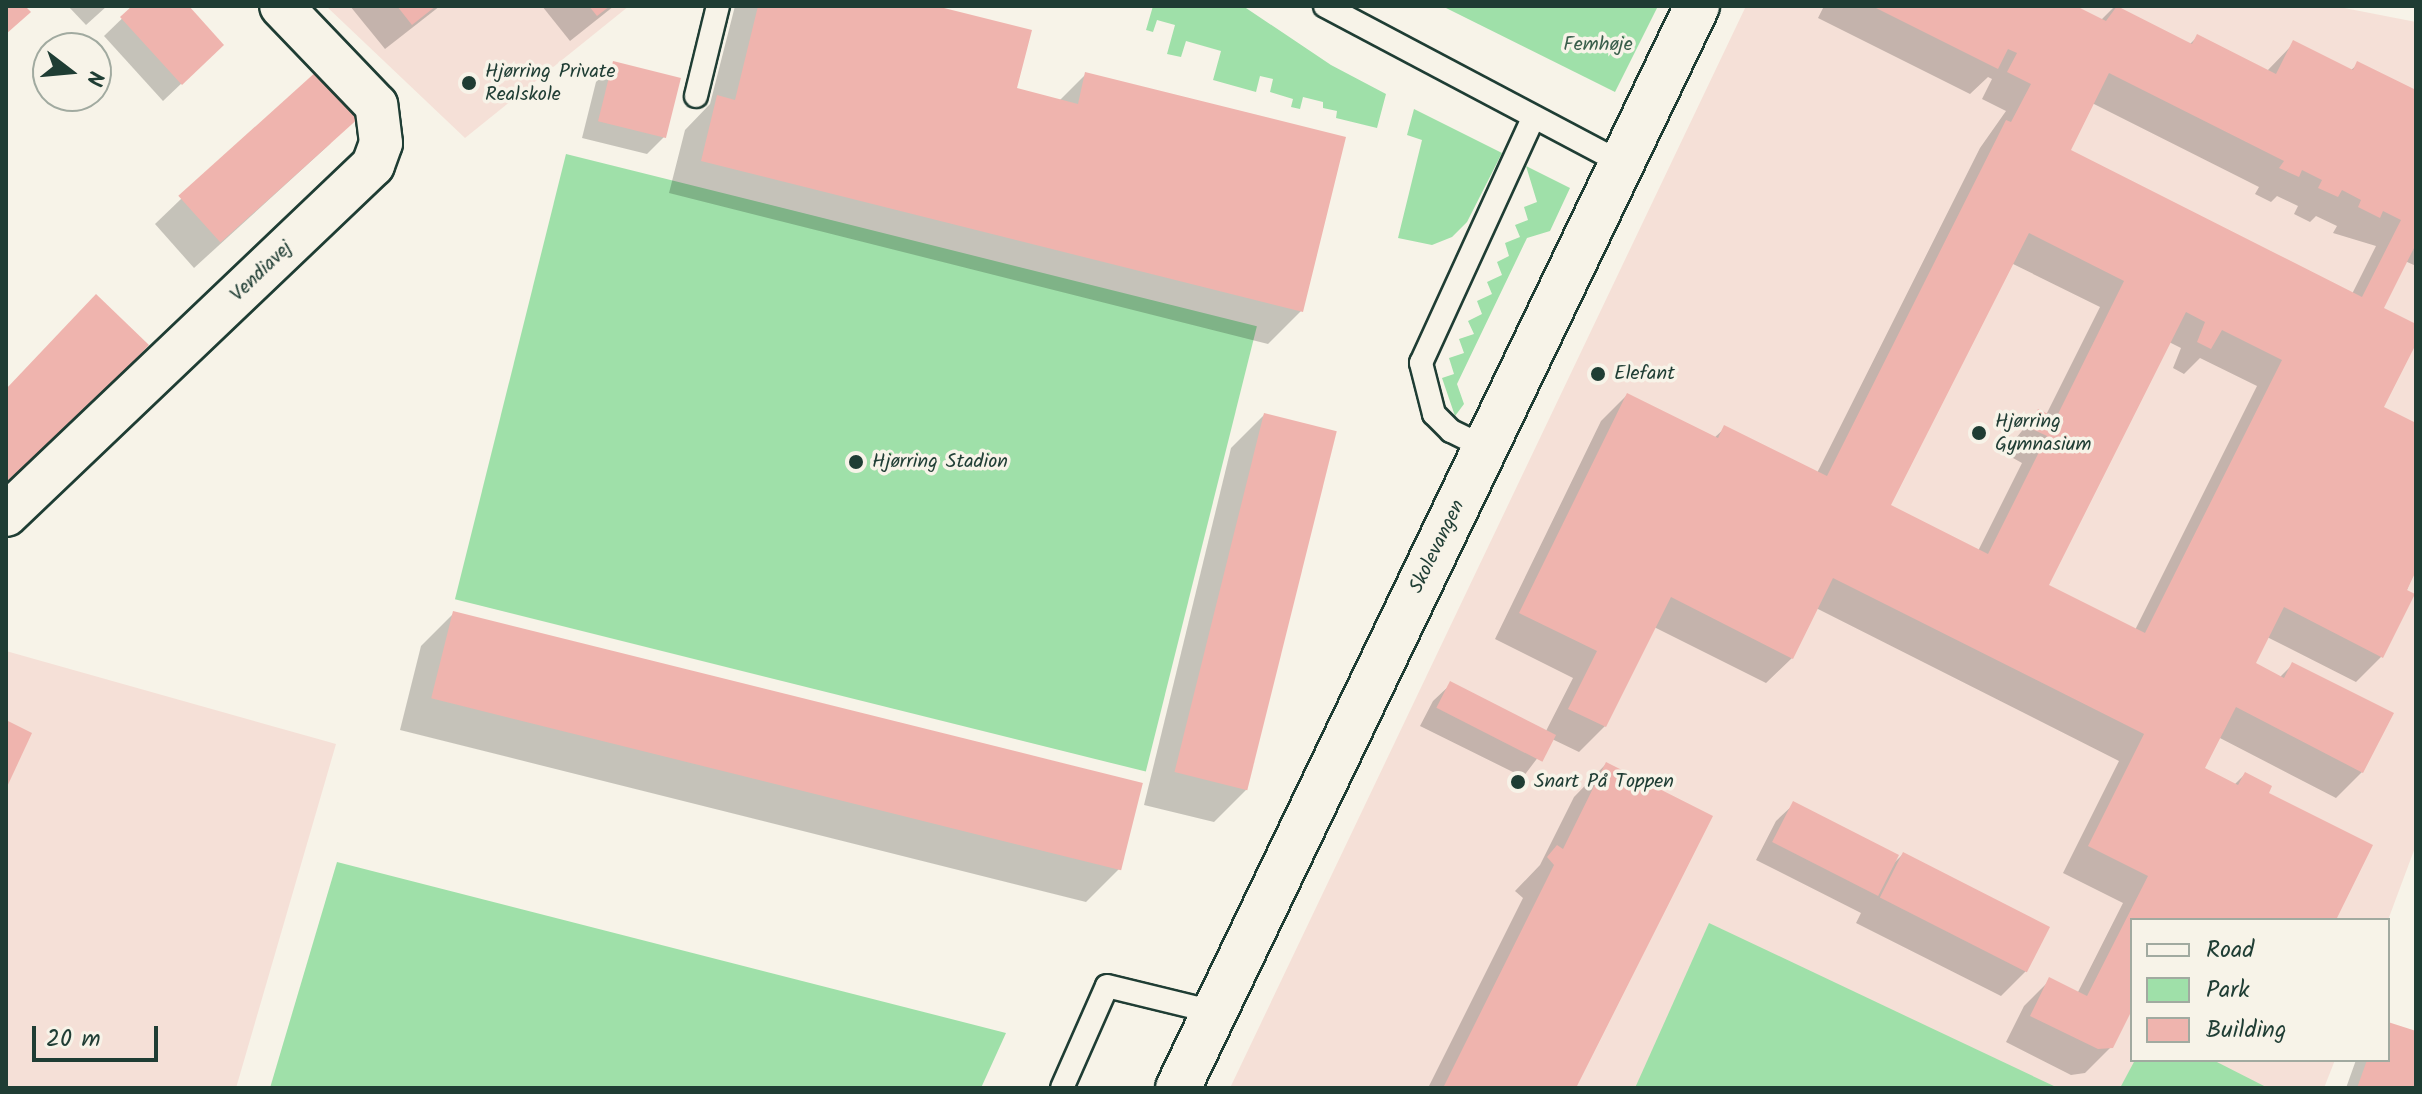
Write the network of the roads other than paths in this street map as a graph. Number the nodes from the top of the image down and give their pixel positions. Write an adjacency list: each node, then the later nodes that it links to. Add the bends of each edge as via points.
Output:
1 (281, 6): 9 (street, Vendiavej, via 376,105 381,143 373,165)
2 (718, 6): 5 (lane)
3 (1325, 6): 6 (lane)
4 (1697, 6): 7 (street, Skolevangen)
5 (696, 96)
6 (1533, 118): 7 (lane); 8 (lane, via 1421,363 1434,414 1451,431)
7 (1623, 164): 8 (street, Skolevangen)
8 (1486, 448): 10 (street, Skolevangen)
9 (6, 515)
10 (1214, 1012): 11 (lane, via 1107,986); 12 (street, Skolevangen)
11 (1062, 1088)
12 (1178, 1088)

